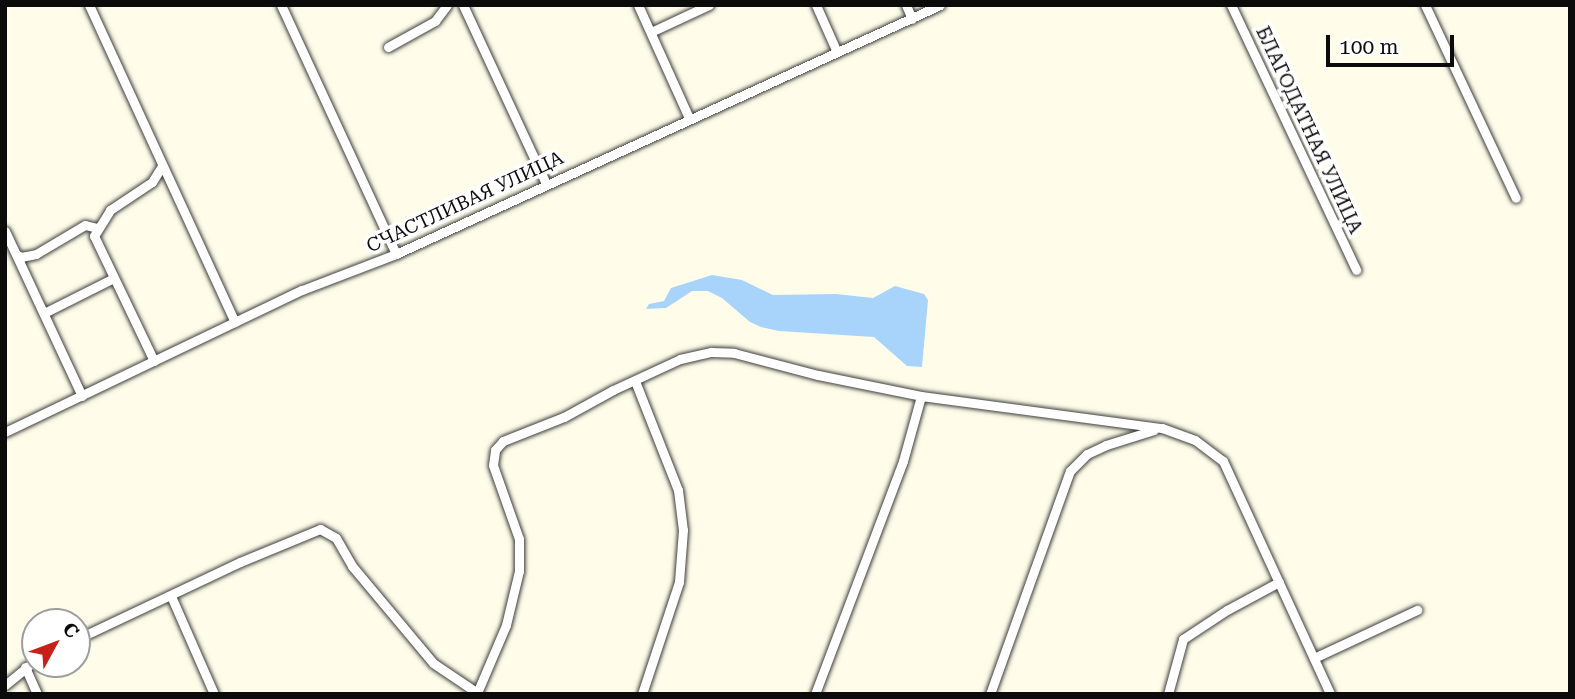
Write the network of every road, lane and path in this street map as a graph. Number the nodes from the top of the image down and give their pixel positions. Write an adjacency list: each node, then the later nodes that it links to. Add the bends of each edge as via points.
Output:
1 (89, 5): 17 (street)
2 (281, 5): 23 (street)
3 (447, 5): 14 (street, via 435,21)
4 (463, 5): 18 (street)
5 (638, 5): 13 (street)
6 (709, 5): 13 (street)
7 (816, 5): 15 (street)
8 (906, 5): 12 (street)
9 (940, 5): 12 (street, СЧАСТЛИВАЯ УЛИЦА)
10 (1231, 5): 24 (street, БЛАГОДАТНАЯ УЛИЦА)
11 (1425, 5): 19 (street)
12 (912, 19): 15 (street, СЧАСТЛИВАЯ УЛИЦА)
13 (651, 32): 16 (street)
14 (388, 47)
15 (836, 50): 16 (street, СЧАСТЛИВАЯ УЛИЦА)
16 (689, 118): 18 (street, СЧАСТЛИВАЯ УЛИЦА)
17 (162, 166): 20 (street, via 152,182 110,211); 27 (street)
18 (546, 184): 23 (street, СЧАСТЛИВАЯ УЛИЦА)
19 (1516, 198)
20 (97, 228): 22 (street, via 85,225 36,254); 25 (street, via 94,236)
21 (5, 230): 22 (street)
22 (16, 254): 26 (street)
23 (396, 254): 27 (street, СЧАСТЛИВАЯ УЛИЦА)
24 (1356, 270)
25 (114, 278): 26 (street); 28 (street)
26 (44, 313): 30 (street)
27 (235, 322): 28 (street, СЧАСТЛИВАЯ УЛИЦА)
28 (154, 361): 30 (street, СЧАСТЛИВАЯ УЛИЦА)
29 (635, 381): 31 (street, via 680,359 711,352 734,353); 42 (street, via 503,441 495,450 494,465 519,539 519,571 506,625); 45 (street, via 677,490 683,530 679,582)
30 (82, 396): 33 (street, СЧАСТЛИВАЯ УЛИЦА)
31 (920, 396): 32 (street); 46 (street, via 904,461)
32 (1162, 428): 34 (street, via 1195,440 1223,461); 47 (street, via 1106,444 1070,471)
33 (5, 432)
34 (1279, 582): 38 (street); 48 (street, via 1183,639)
35 (171, 596): 37 (street); 42 (street, via 320,529 336,538 352,566 433,663); 44 (street)
36 (1417, 610): 38 (street)
37 (91, 633)
38 (1314, 658): 49 (street)
39 (21, 671): 41 (street)
40 (30, 678): 43 (street)
41 (5, 685)
42 (478, 693)
43 (37, 694)
44 (214, 694)
45 (642, 694)
46 (815, 694)
47 (990, 694)
48 (1168, 694)
49 (1331, 694)

